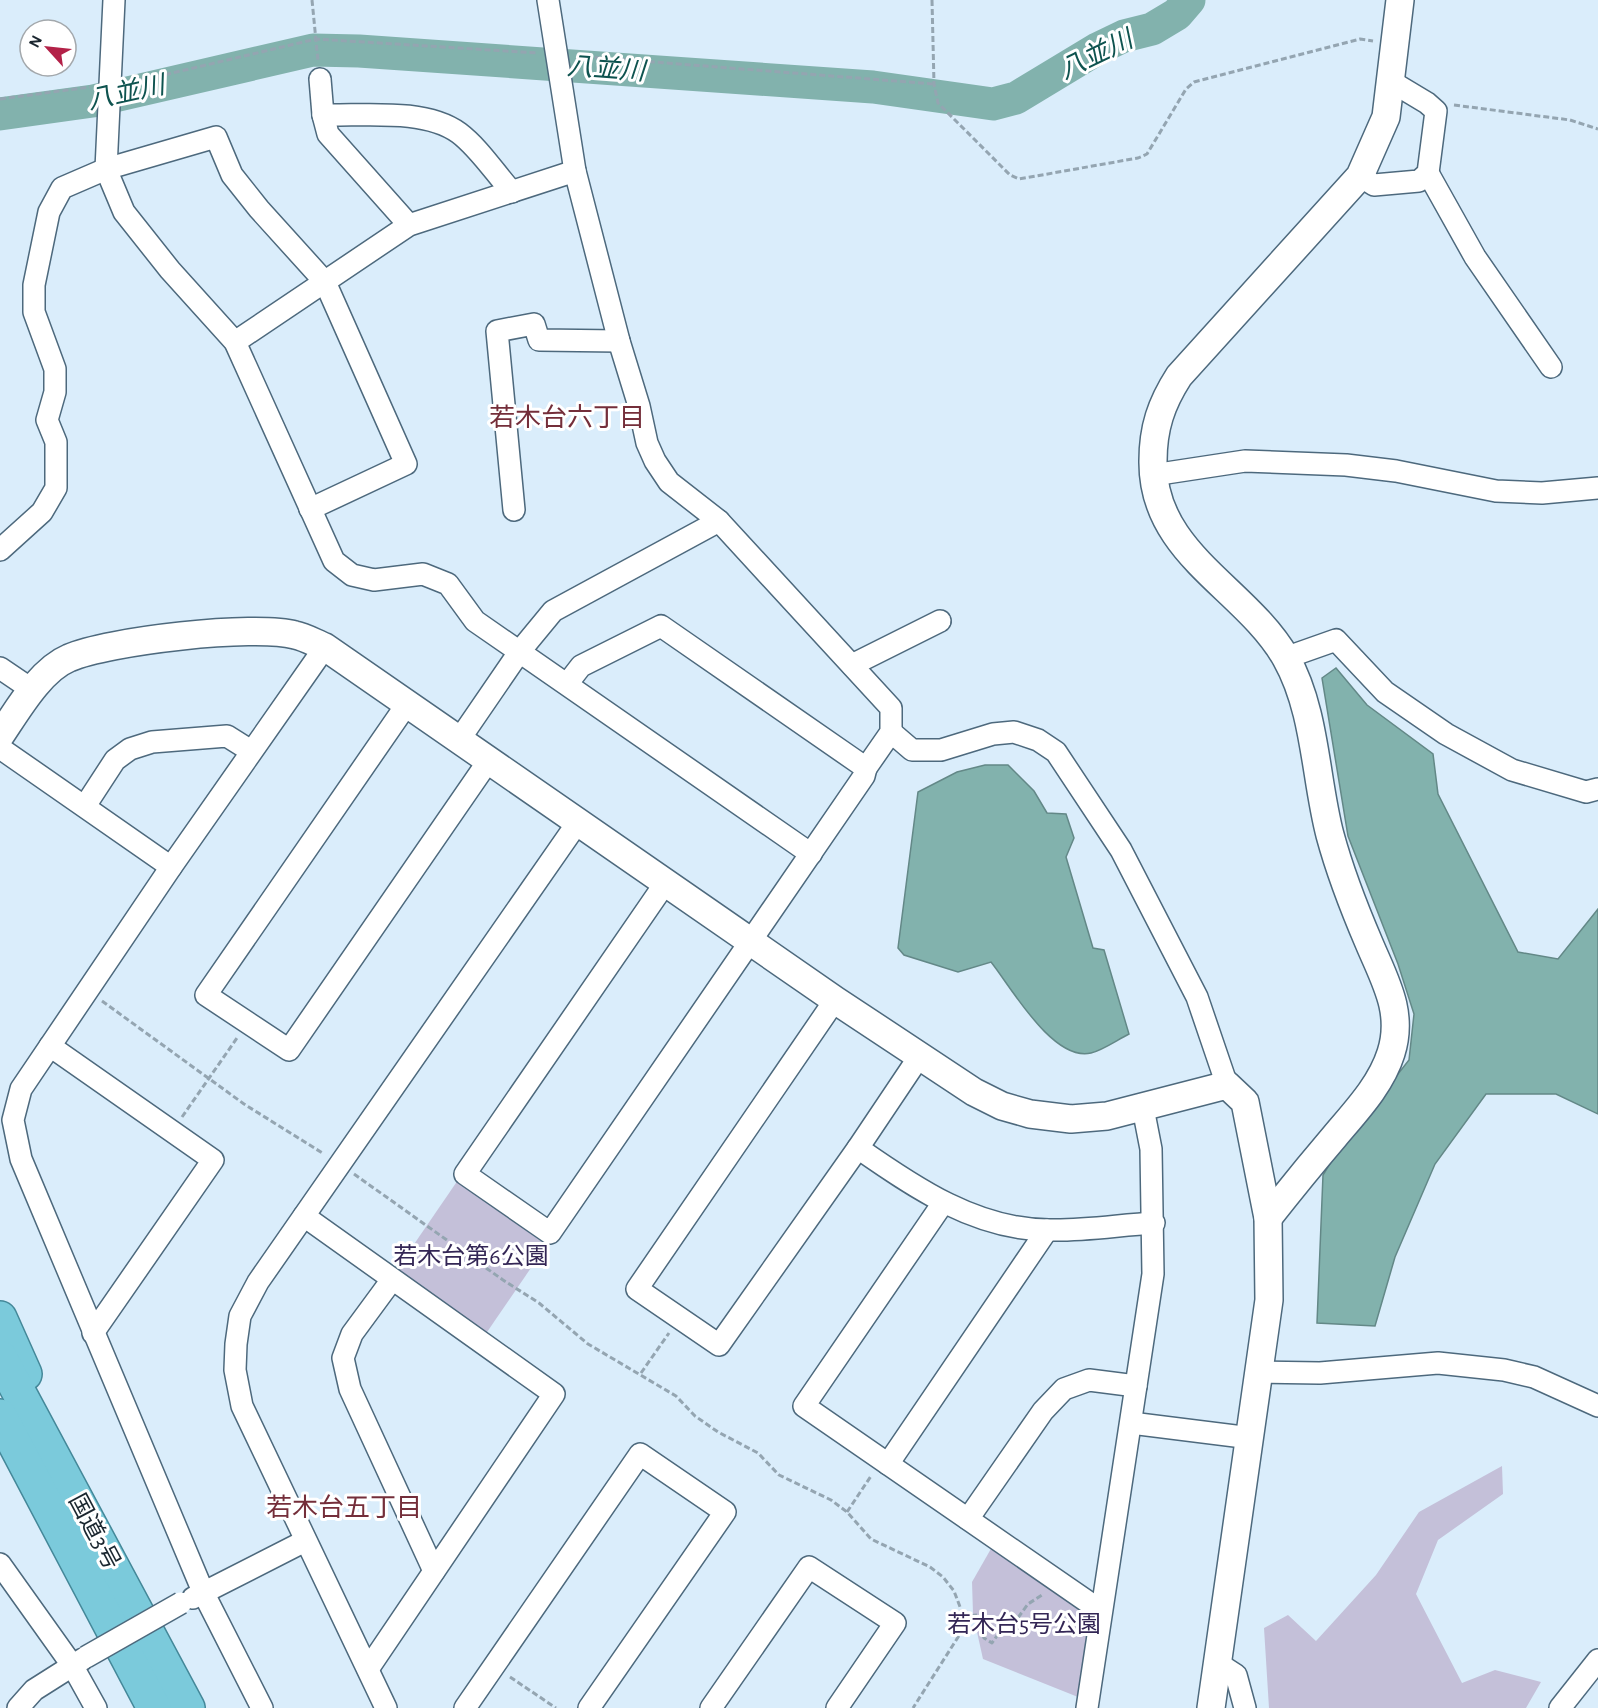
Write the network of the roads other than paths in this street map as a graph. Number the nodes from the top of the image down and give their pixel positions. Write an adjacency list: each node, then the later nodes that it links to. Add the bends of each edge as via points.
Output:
1 (114, 0): 7 (street)
2 (548, 0): 8 (street)
3 (1400, 0): 5 (street)
4 (320, 79): 6 (street)
5 (1392, 82): 9 (street, via 1436,111); 10 (street, via 1386,117)
6 (323, 115): 11 (street, via 442,122 460,134); 12 (street, via 328,134)
7 (106, 169): 13 (street, via 216,137 232,175); 15 (street, via 124,212); 22 (street, via 62,188 49,212 34,285 34,312 55,369 55,392 47,420 56,442 56,488 42,512)
8 (575, 171): 11 (street); 14 (street)
9 (1428, 173): 10 (street, via 1419,181 1374,184); 16 (street, via 1475,257)
10 (1360, 176): 17 (street, via 1179,376 1158,415 1153,437)
11 (512, 192): 12 (street)
12 (409, 225): 13 (street)
13 (325, 282): 15 (street); 19 (street, via 406,464)
14 (619, 341): 20 (street, via 539,339 534,324 496,331); 21 (street, via 646,443 655,461 669,482)
15 (235, 342): 19 (street)
16 (1551, 367)
17 (1153, 475): 18 (street, via 1245,461 1346,465 1497,491 1542,493); 26 (street, via 1157,498 1173,533)
18 (1598, 488)
19 (310, 509): 25 (street, via 334,561 352,575 374,580 423,574 448,584 475,621)
20 (514, 510)
21 (719, 521): 25 (street, via 553,610); 27 (street)
22 (0, 550)
23 (940, 621): 27 (street)
24 (325, 647): 30 (street, via 296,635 258,631 116,645 68,658); 31 (street); 36 (street)
25 (520, 651): 29 (street); 34 (street)
26 (1286, 657): 39 (street, via 1336,640 1385,692 1446,734 1512,770 1586,792); 54 (street, via 1298,684 1330,834 1397,1013 1391,1053 1372,1091)
27 (852, 665): 32 (street, via 891,708)
28 (0, 668): 30 (street)
29 (567, 684): 38 (street, via 581,666 660,626); 42 (street)
30 (31, 689): 33 (street)
31 (407, 704): 34 (street); 37 (street, via 206,995 289,1050)
32 (891, 732): 38 (street); 49 (street, via 912,750 941,750 993,734 1014,732 1038,740 1056,752 1120,850 1197,997)
33 (0, 736)
34 (459, 740): 37 (street)
35 (0, 748): 40 (street)
36 (251, 751): 40 (street, via 227,736 152,742 130,749 115,760); 43 (street)
37 (489, 760): 41 (street)
38 (866, 768): 42 (street)
39 (1598, 789)
40 (85, 806): 43 (street)
41 (578, 822): 44 (street); 53 (street)
42 (810, 854): 45 (street)
43 (171, 867): 47 (street)
44 (666, 882): 45 (street); 45 (street, via 465,1174 550,1233)
45 (752, 941): 46 (street)
46 (835, 1000): 48 (street); 51 (street, via 637,1289 719,1345)
47 (50, 1046): 59 (street, via 21,1089 13,1120 21,1159); 59 (street, via 213,1160)
48 (919, 1057): 50 (street, via 974,1092 1030,1114 1071,1119); 51 (street)
49 (1227, 1085): 50 (street); 54 (street, via 1245,1102)
50 (1143, 1108): 55 (street, via 1151,1149)
51 (858, 1148): 52 (street, via 911,1186)
52 (943, 1203): 56 (street, via 991,1221); 67 (street, via 804,1406)
53 (304, 1216): 57 (street); 70 (street, via 258,1282 240,1316 235,1370 242,1406)
54 (1268, 1218): 61 (street, via 1269,1300)
55 (1154, 1223): 56 (street); 62 (street, via 1153,1274)
56 (1047, 1230): 67 (street)
57 (391, 1281): 72 (street, via 352,1334 343,1358 350,1389); 72 (street, via 554,1394)
58 (0, 1318): 68 (highway)
59 (93, 1333): 73 (street)
60 (0, 1357): 68 (highway, 国道3号)
61 (1261, 1372): 63 (street, via 1320,1373 1437,1364 1504,1370 1534,1377); 66 (street)
62 (1136, 1386): 65 (street); 69 (street, via 1089,1380 1064,1389 1043,1411)
63 (1598, 1406)
64 (0, 1416): 81 (highway, 国道3号)
65 (1131, 1423): 66 (street); 74 (street)
66 (1251, 1438): 77 (street)
67 (885, 1462): 69 (street)
68 (78, 1503): 82 (highway, 国道3号)
69 (968, 1519): 74 (street)
70 (305, 1541): 73 (street); 78 (street)
71 (0, 1564): 76 (street)
72 (434, 1571): 78 (street)
73 (204, 1594): 76 (street, bridge); 83 (street)
74 (1101, 1611): 89 (street)
75 (1598, 1660): 92 (street)
76 (79, 1661): 79 (street, via 34,1690); 80 (street)
77 (1219, 1664): 90 (street); 91 (street, via 1236,1675)
78 (368, 1669): 84 (street)
79 (18, 1708)
80 (96, 1708)
81 (154, 1708)
82 (188, 1708)
83 (262, 1708)
84 (386, 1708)
85 (465, 1708): 86 (street, via 640,1454 724,1512)
86 (589, 1708)
87 (711, 1708): 88 (street, via 809,1568 895,1623)
88 (837, 1708)
89 (1087, 1708)
90 (1211, 1708)
91 (1245, 1708)
92 (1560, 1708)

